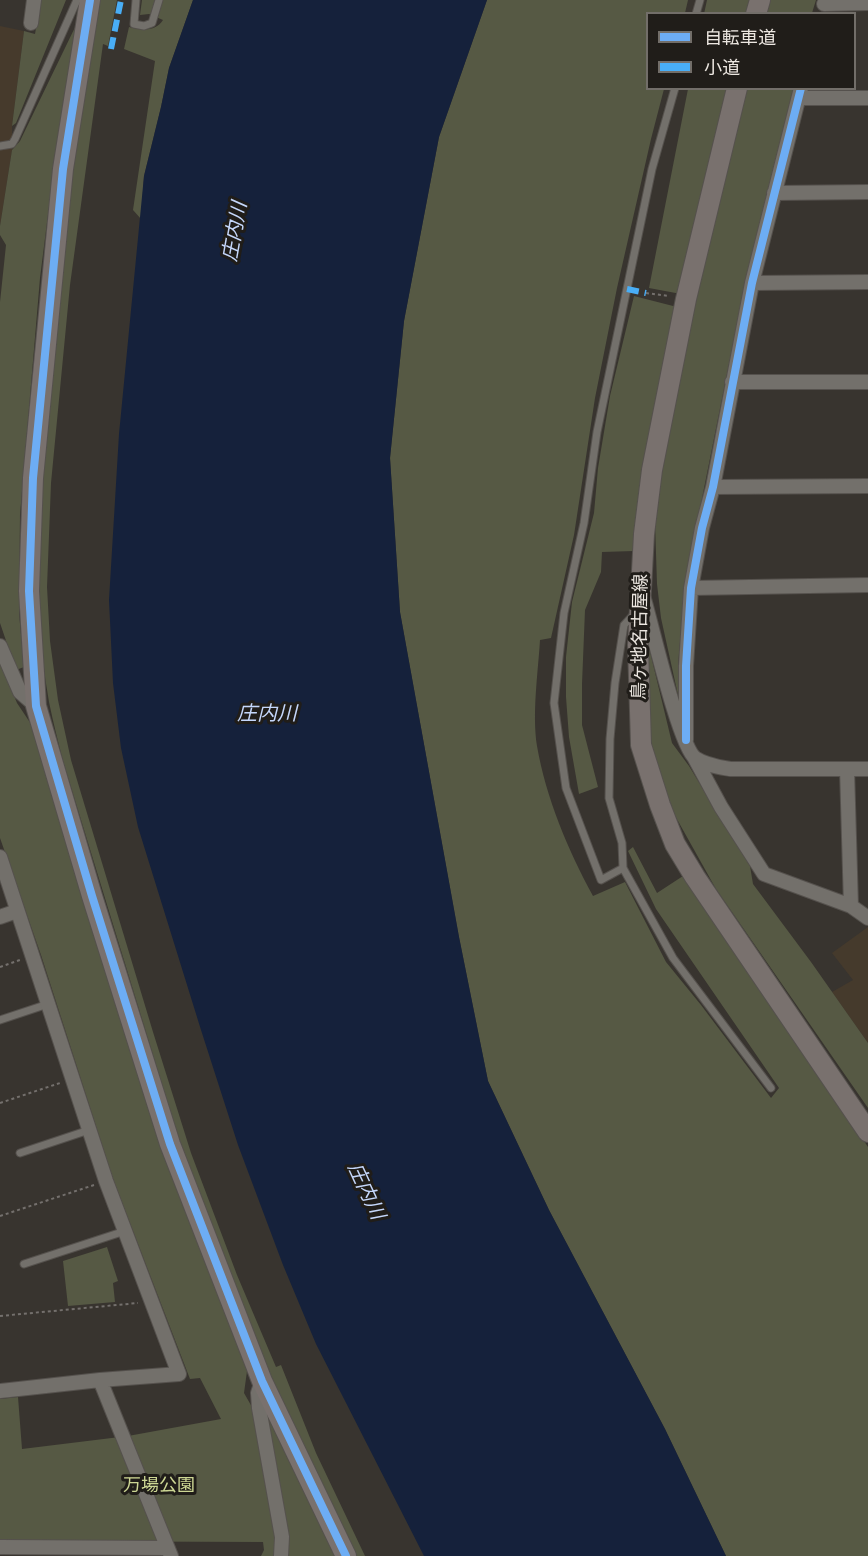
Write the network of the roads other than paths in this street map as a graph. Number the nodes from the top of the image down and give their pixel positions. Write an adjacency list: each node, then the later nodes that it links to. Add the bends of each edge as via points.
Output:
1 (34, 0): 8 (street)
2 (77, 0): 13 (lane, via 12,144)
3 (90, 0): 26 (street, via 63,169 33,478 29,591)
4 (136, 0): 5 (lane, via 134,24 144,26 152,23)
5 (159, 0)
6 (868, 3): 7 (street)
7 (823, 6)
8 (31, 23)
9 (674, 90): 32 (lane, via 652,169 597,432 584,523 564,613 554,702 566,788 601,880)
10 (737, 90): 24 (street, 鳥ヶ地名古屋線, via 686,299 652,470 644,534)
11 (800, 93): 12 (street); 15 (street)
12 (868, 98)
13 (0, 146)
14 (868, 192): 15 (street)
15 (774, 193): 17 (street)
16 (868, 282): 17 (street)
17 (752, 283): 18 (street)
18 (732, 382): 19 (street); 21 (street)
19 (868, 382)
20 (868, 486): 21 (street)
21 (714, 488): 23 (street)
22 (868, 585): 23 (street)
23 (691, 588): 27 (street)
24 (642, 599): 27 (street); 32 (lane, via 624,625 610,739 609,798 622,843); 41 (street, 鳥ヶ地名古屋線, via 638,645 641,745 675,844)
25 (0, 646): 26 (street, via 20,692)
26 (36, 706): 46 (street, via 170,1144)
27 (686, 740): 28 (street)
28 (694, 757): 29 (street, via 730,769); 33 (street, via 764,874)
29 (847, 769): 30 (street); 33 (street)
30 (868, 769)
31 (0, 857): 34 (street)
32 (623, 868): 39 (lane, via 673,958)
33 (851, 906): 36 (street)
34 (18, 912): 35 (street); 37 (street)
35 (0, 917)
36 (868, 918)
37 (48, 1004): 38 (lane); 40 (street)
38 (0, 1020)
39 (771, 1088)
40 (89, 1130): 42 (lane); 43 (street)
41 (868, 1132)
42 (20, 1153)
43 (125, 1231): 44 (lane); 45 (street, via 179,1374)
44 (24, 1264)
45 (100, 1380): 47 (street); 49 (street)
46 (262, 1381): 50 (street, via 259,1408 282,1538); 51 (street)
47 (0, 1391)
48 (0, 1547): 49 (street)
49 (169, 1552)
50 (281, 1556)
51 (345, 1556)

